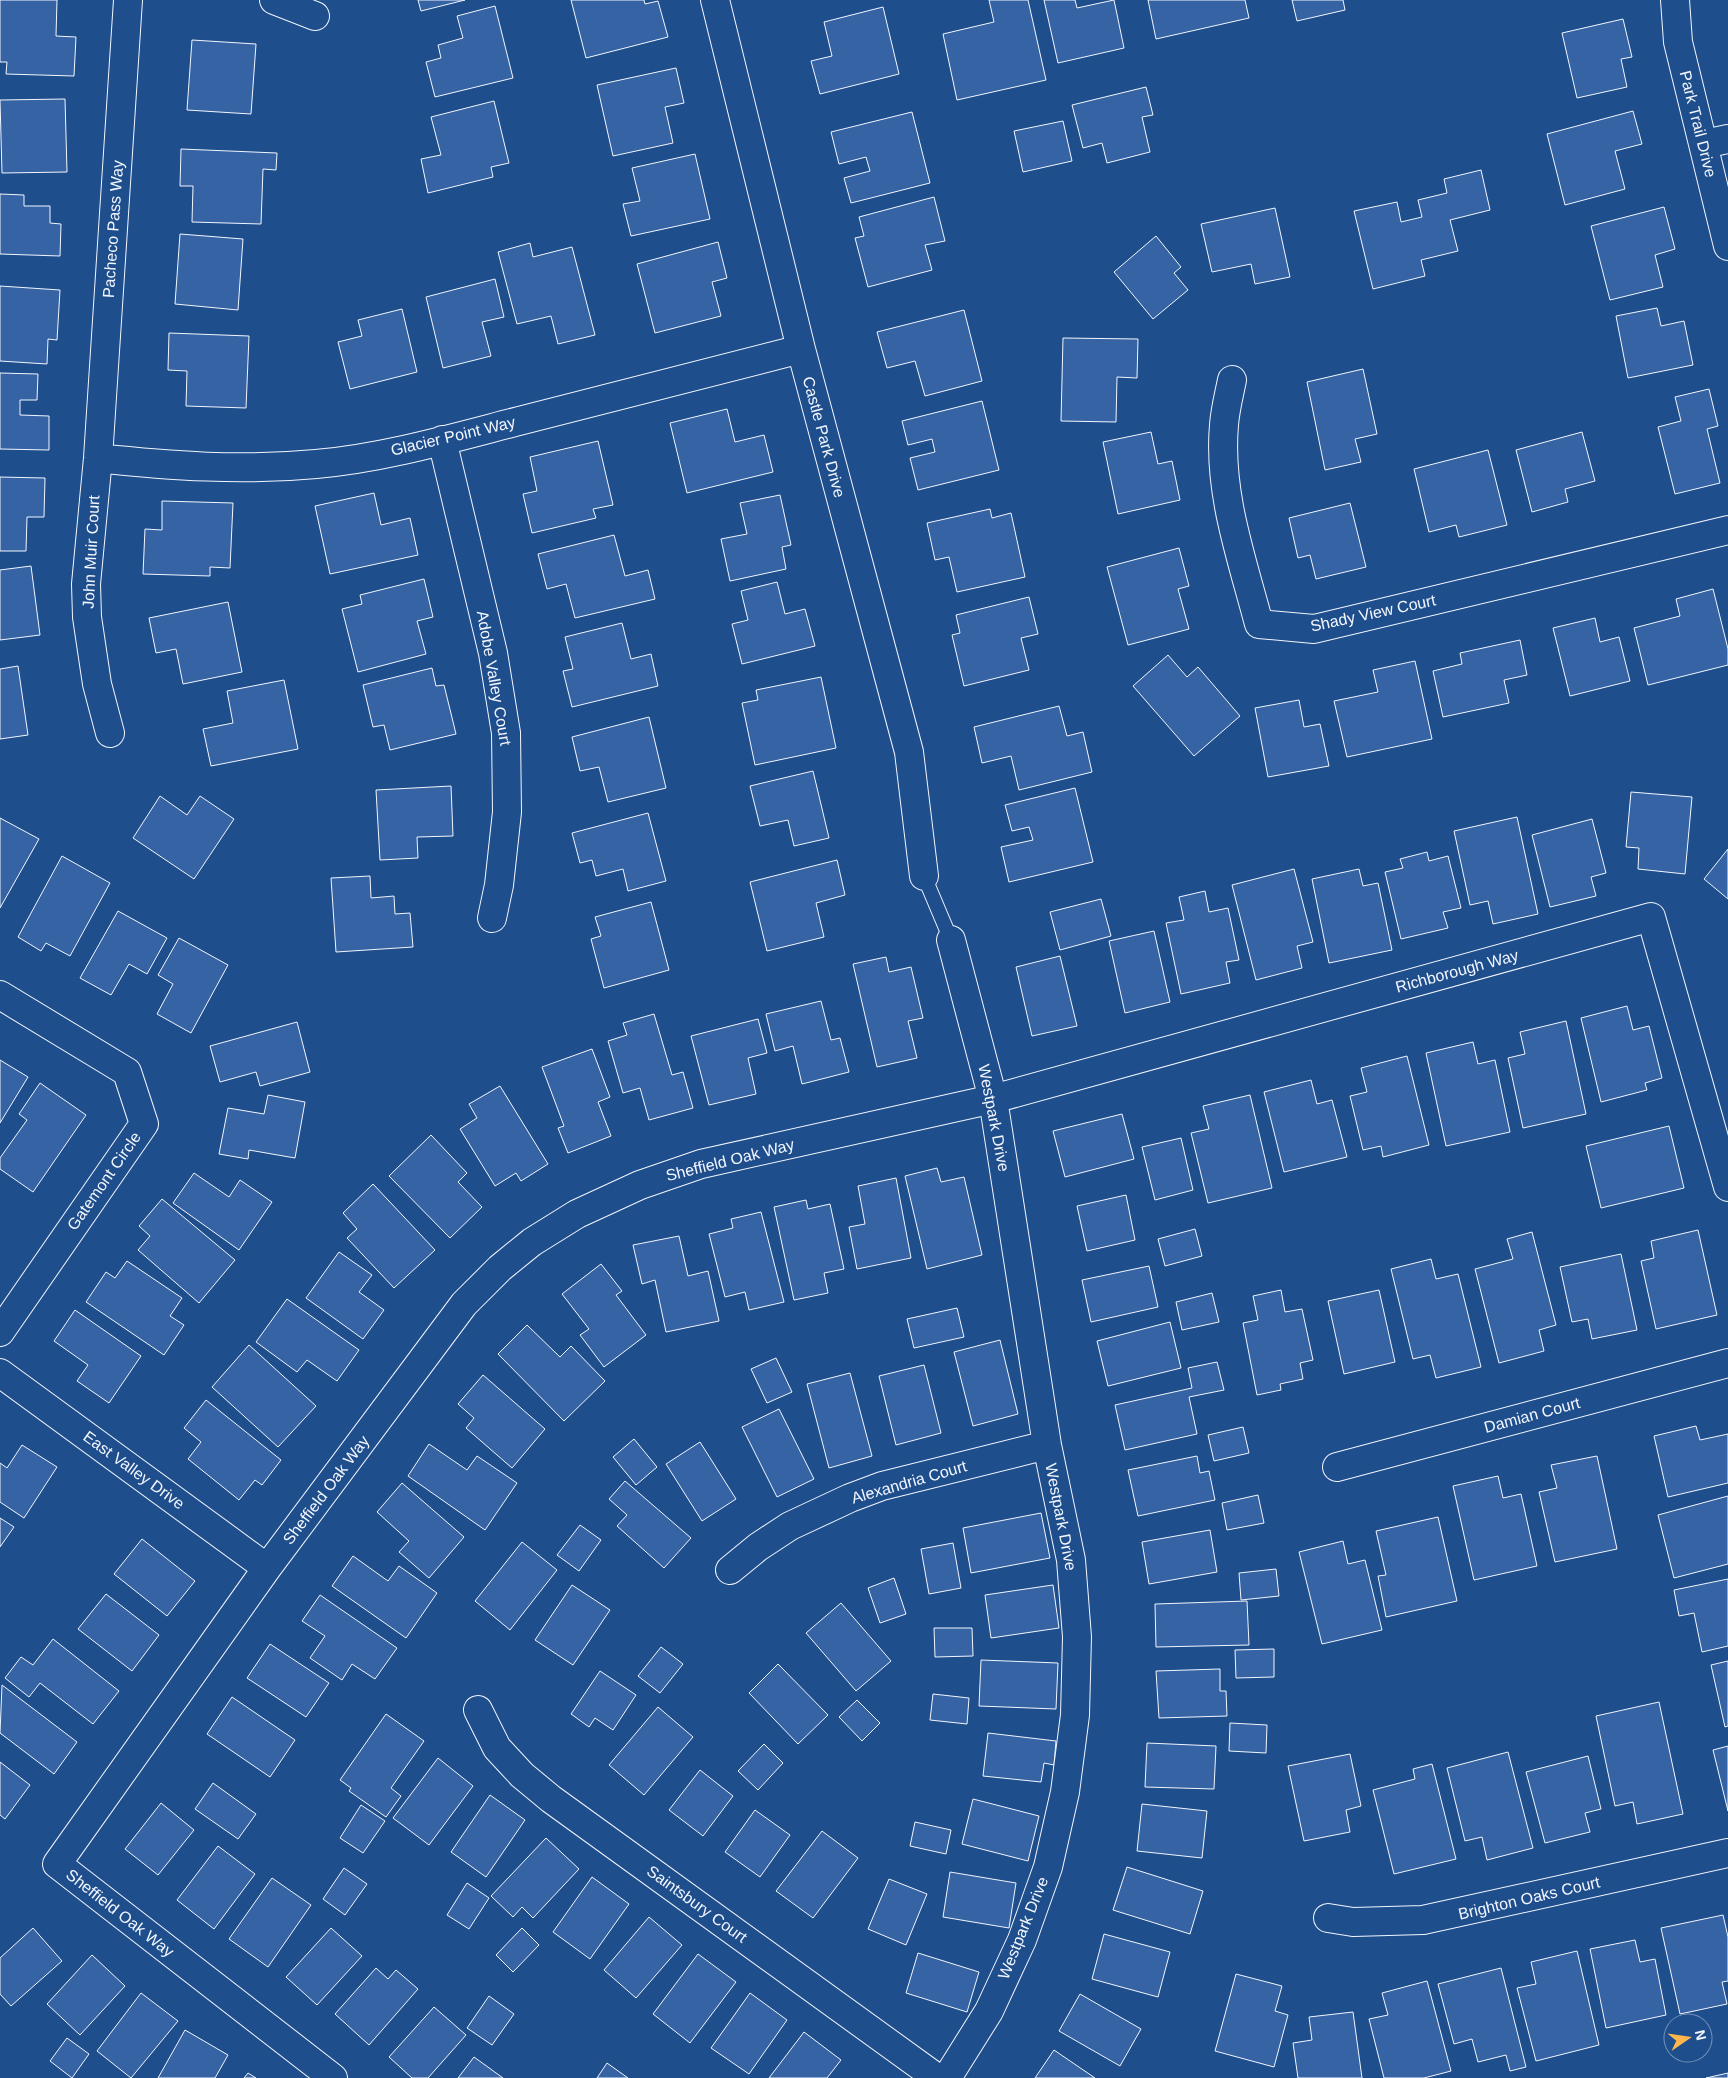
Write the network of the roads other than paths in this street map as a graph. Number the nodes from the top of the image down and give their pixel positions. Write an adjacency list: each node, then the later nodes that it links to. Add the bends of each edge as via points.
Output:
1 (128, 0): 11 (street, Pacheco Pass Way)
2 (274, 0): 5 (street)
3 (715, 0): 8 (street, Castle Park Drive)
4 (1675, 0): 6 (street, Park Trail Drive, via 1678,42)
5 (315, 16)
6 (1716, 141): 7 (street, Park Trail Drive)
7 (1728, 246)
8 (801, 349): 10 (street, Glacier Point Way); 14 (street, Castle Park Drive, via 909,752)
9 (1232, 380): 12 (street, Shady View Court, via 1224,424 1224,474 1229,508 1259,624 1314,629)
10 (442, 440): 11 (street, Glacier Point Way, via 318,464 242,469 166,466); 15 (street, Adobe Valley Court, via 493,653 506,733 507,812)
11 (98, 458): 13 (street, John Muir Court, via 88,550 87,617 97,684)
12 (1728, 530)
13 (110, 733)
14 (924, 876): 16 (lane)
15 (492, 918)
16 (951, 940): 18 (street, Westpark Drive)
17 (0, 996): 20 (street, Gatemont Circle, via 128,1072 144,1124)
18 (993, 1099): 19 (street, Richborough Way, via 1651,918); 23 (street, Westpark Drive); 25 (street, Sheffield Oak Way, via 701,1164 631,1189 577,1214 532,1242 464,1304)
19 (1728, 1187)
20 (0, 1332)
21 (1728, 1363): 24 (street, Damian Court)
22 (0, 1373): 25 (street, East Valley Drive)
23 (1047, 1445): 26 (street, Alexandria Court, via 882,1486 850,1498 790,1526); 32 (street, Westpark Drive, via 1071,1560 1077,1637 1075,1715 1065,1792 1048,1867 1022,1940 989,2011)
24 (1337, 1467)
25 (268, 1568): 30 (street, Sheffield Oak Way, via 57,1864)
26 (730, 1570)
27 (478, 1710): 31 (street, Saintsbury Court, via 497,1748 551,1799)
28 (1728, 1853): 29 (street, Brighton Oaks Court, via 1423,1920 1353,1922)
29 (1328, 1918)
30 (333, 2078)
31 (937, 2078)
32 (947, 2078)

